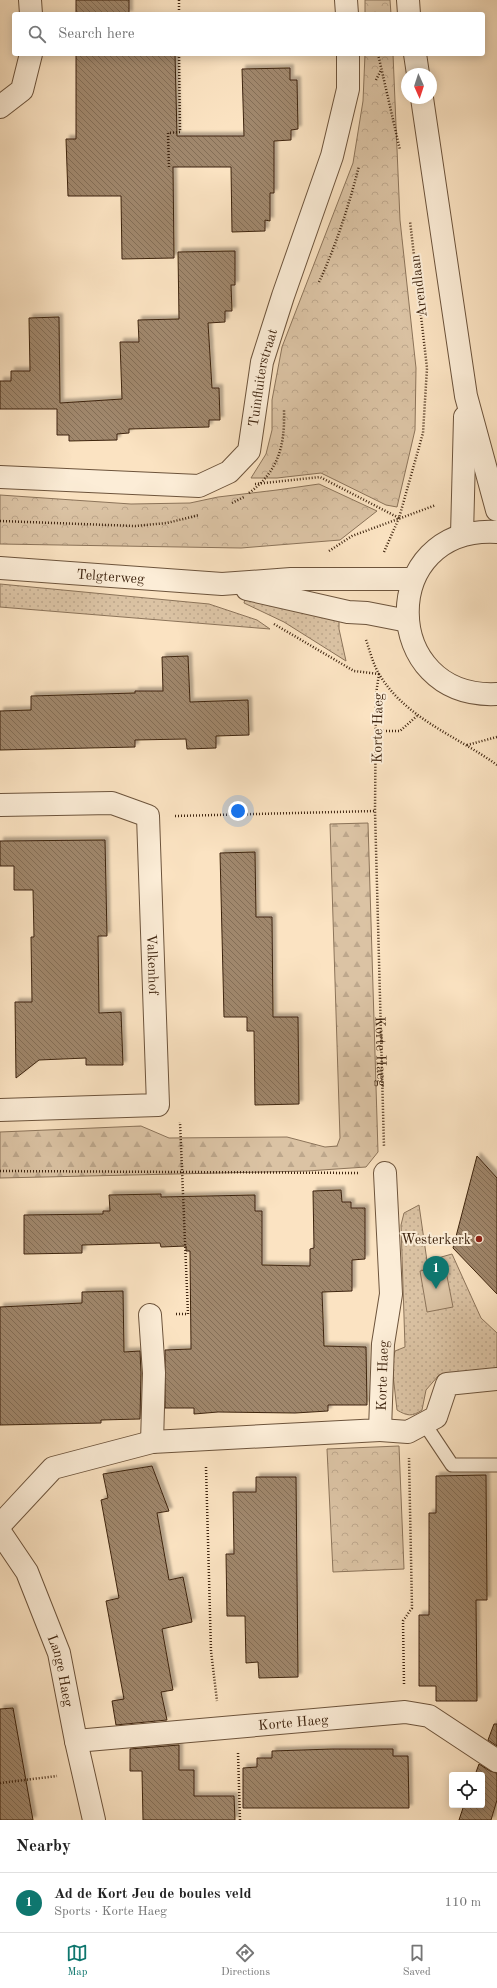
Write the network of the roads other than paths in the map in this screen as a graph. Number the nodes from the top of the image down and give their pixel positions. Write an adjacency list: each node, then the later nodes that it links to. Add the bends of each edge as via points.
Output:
1 (30, 0): 4 (street)
2 (346, 0): 5 (street)
3 (408, 0): 6 (street)
4 (31, 12)
5 (347, 12)
6 (410, 12)
7 (30, 56): 12 (street, via 22,90)
8 (348, 56): 14 (street, Tuinfluiterstraat, via 348,89 332,156 262,362 249,451 229,472 199,486)
9 (415, 56): 10 (street)
10 (417, 68)
11 (423, 104): 13 (street)
12 (0, 107)
13 (466, 396): 15 (street); 17 (street)
14 (0, 478)
15 (497, 510)
16 (497, 532): 17 (street, via 484,531)
17 (462, 535): 19 (street, via 431,555)
18 (0, 568): 20 (street, Telgterweg)
19 (413, 579): 20 (street, Telgterweg, via 291,579); 21 (street, via 407,607)
20 (222, 584): 21 (street, Telgterweg, via 348,612)
21 (408, 621): 22 (street, via 414,646 424,663 438,677 455,687 474,693)
22 (497, 694)
23 (0, 805): 24 (street, Valkenhof, via 112,803 148,816 158,1105)
24 (0, 1110)
25 (385, 1173): 29 (street, Korte Haeg, via 391,1294 384,1344)
26 (150, 1315): 30 (street, via 154,1373)
27 (497, 1379): 28 (street, via 447,1384 436,1417)
28 (416, 1428): 29 (street, Korte Haeg); 31 (lane, via 452,1465)
29 (380, 1430): 30 (street, Korte Haeg)
30 (152, 1442): 32 (street, Korte Haeg, via 53,1468)
31 (497, 1464)
32 (0, 1525)
33 (0, 1532): 34 (street, Lange Haeg, via 27,1572 59,1653)
34 (76, 1741): 35 (street, Korte Haeg, via 405,1712 429,1716); 36 (street, Lange Haeg)
35 (497, 1761)
36 (94, 1820)

